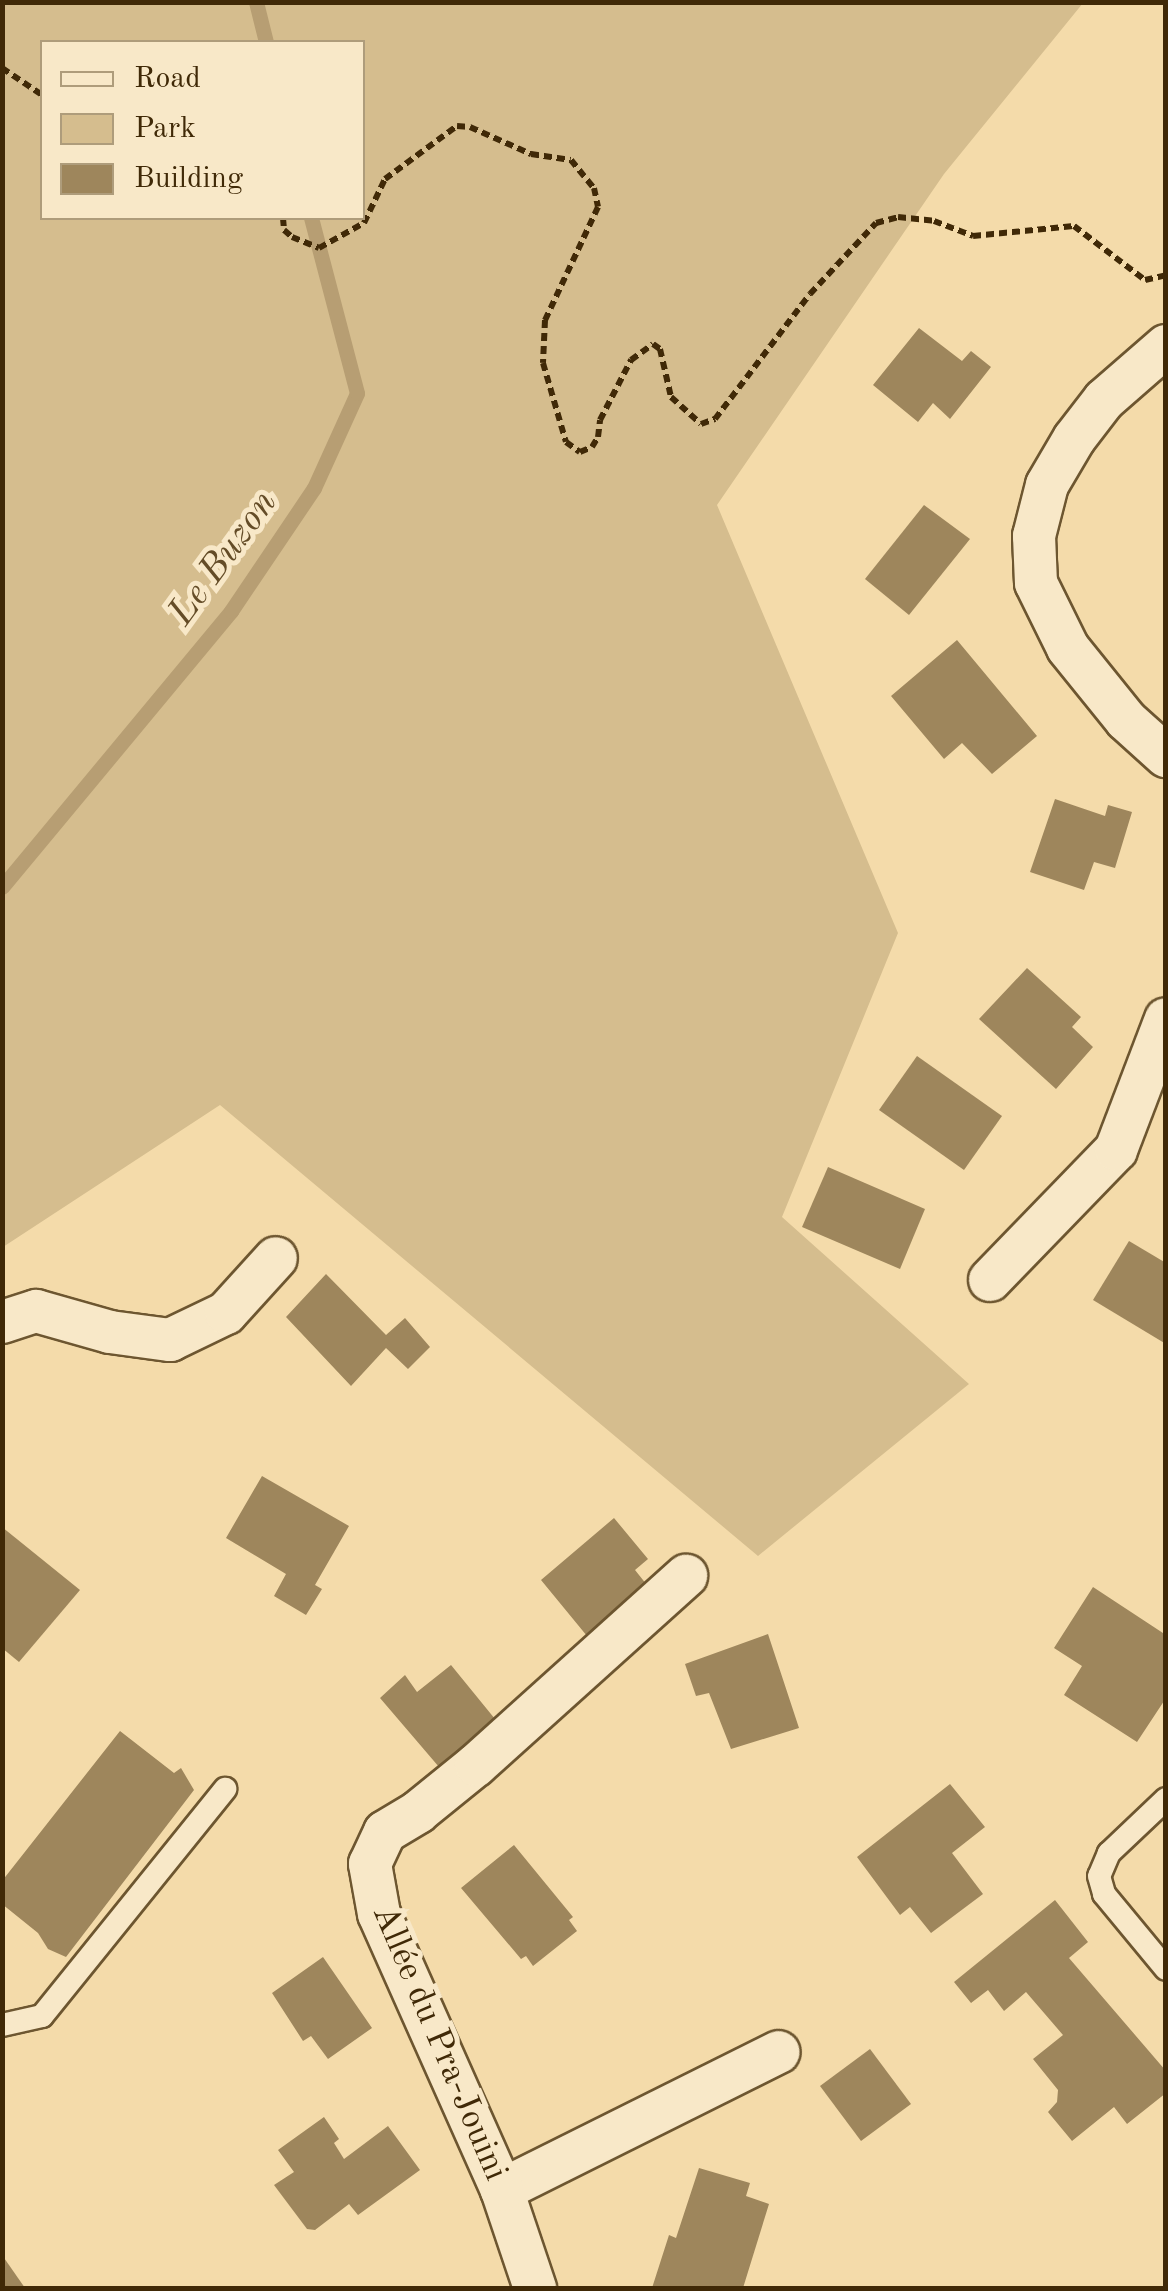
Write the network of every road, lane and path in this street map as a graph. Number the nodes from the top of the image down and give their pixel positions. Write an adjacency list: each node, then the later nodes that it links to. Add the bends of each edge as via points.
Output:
1 (2, 68): 2 (path)
2 (40, 94)
3 (282, 220): 4 (path, via 284,230 319,248 364,223 386,179 456,126 532,154 571,160 594,188 598,207 546,320 542,363 566,442 580,452 598,437 600,420 632,360 653,344 660,349 671,397 701,424 716,418 810,294 876,222 934,221 973,236 1074,226 1145,280)
4 (1166, 275)
5 (1166, 346): 6 (street, via 1104,400 1074,439 1048,485 1034,536 1036,583 1068,648 1126,720)
6 (1166, 756)
7 (1166, 1019): 9 (street, via 1116,1150)
8 (276, 1258): 10 (street, via 226,1312 170,1340 36,1312)
9 (990, 1280)
10 (2, 1322)
11 (686, 1576): 17 (street, Allée du Pra-Jouini, via 476,1766 384,1832 370,1864 380,1914)
12 (225, 1789): 15 (lane, via 42,2016)
13 (1166, 1799): 14 (lane, via 1110,1853 1099,1876 1104,1894)
14 (1166, 1969)
15 (2, 2025)
16 (779, 2052): 17 (street)
17 (502, 2190): 18 (street, Allée du Pra-Jouini)
18 (535, 2288)

